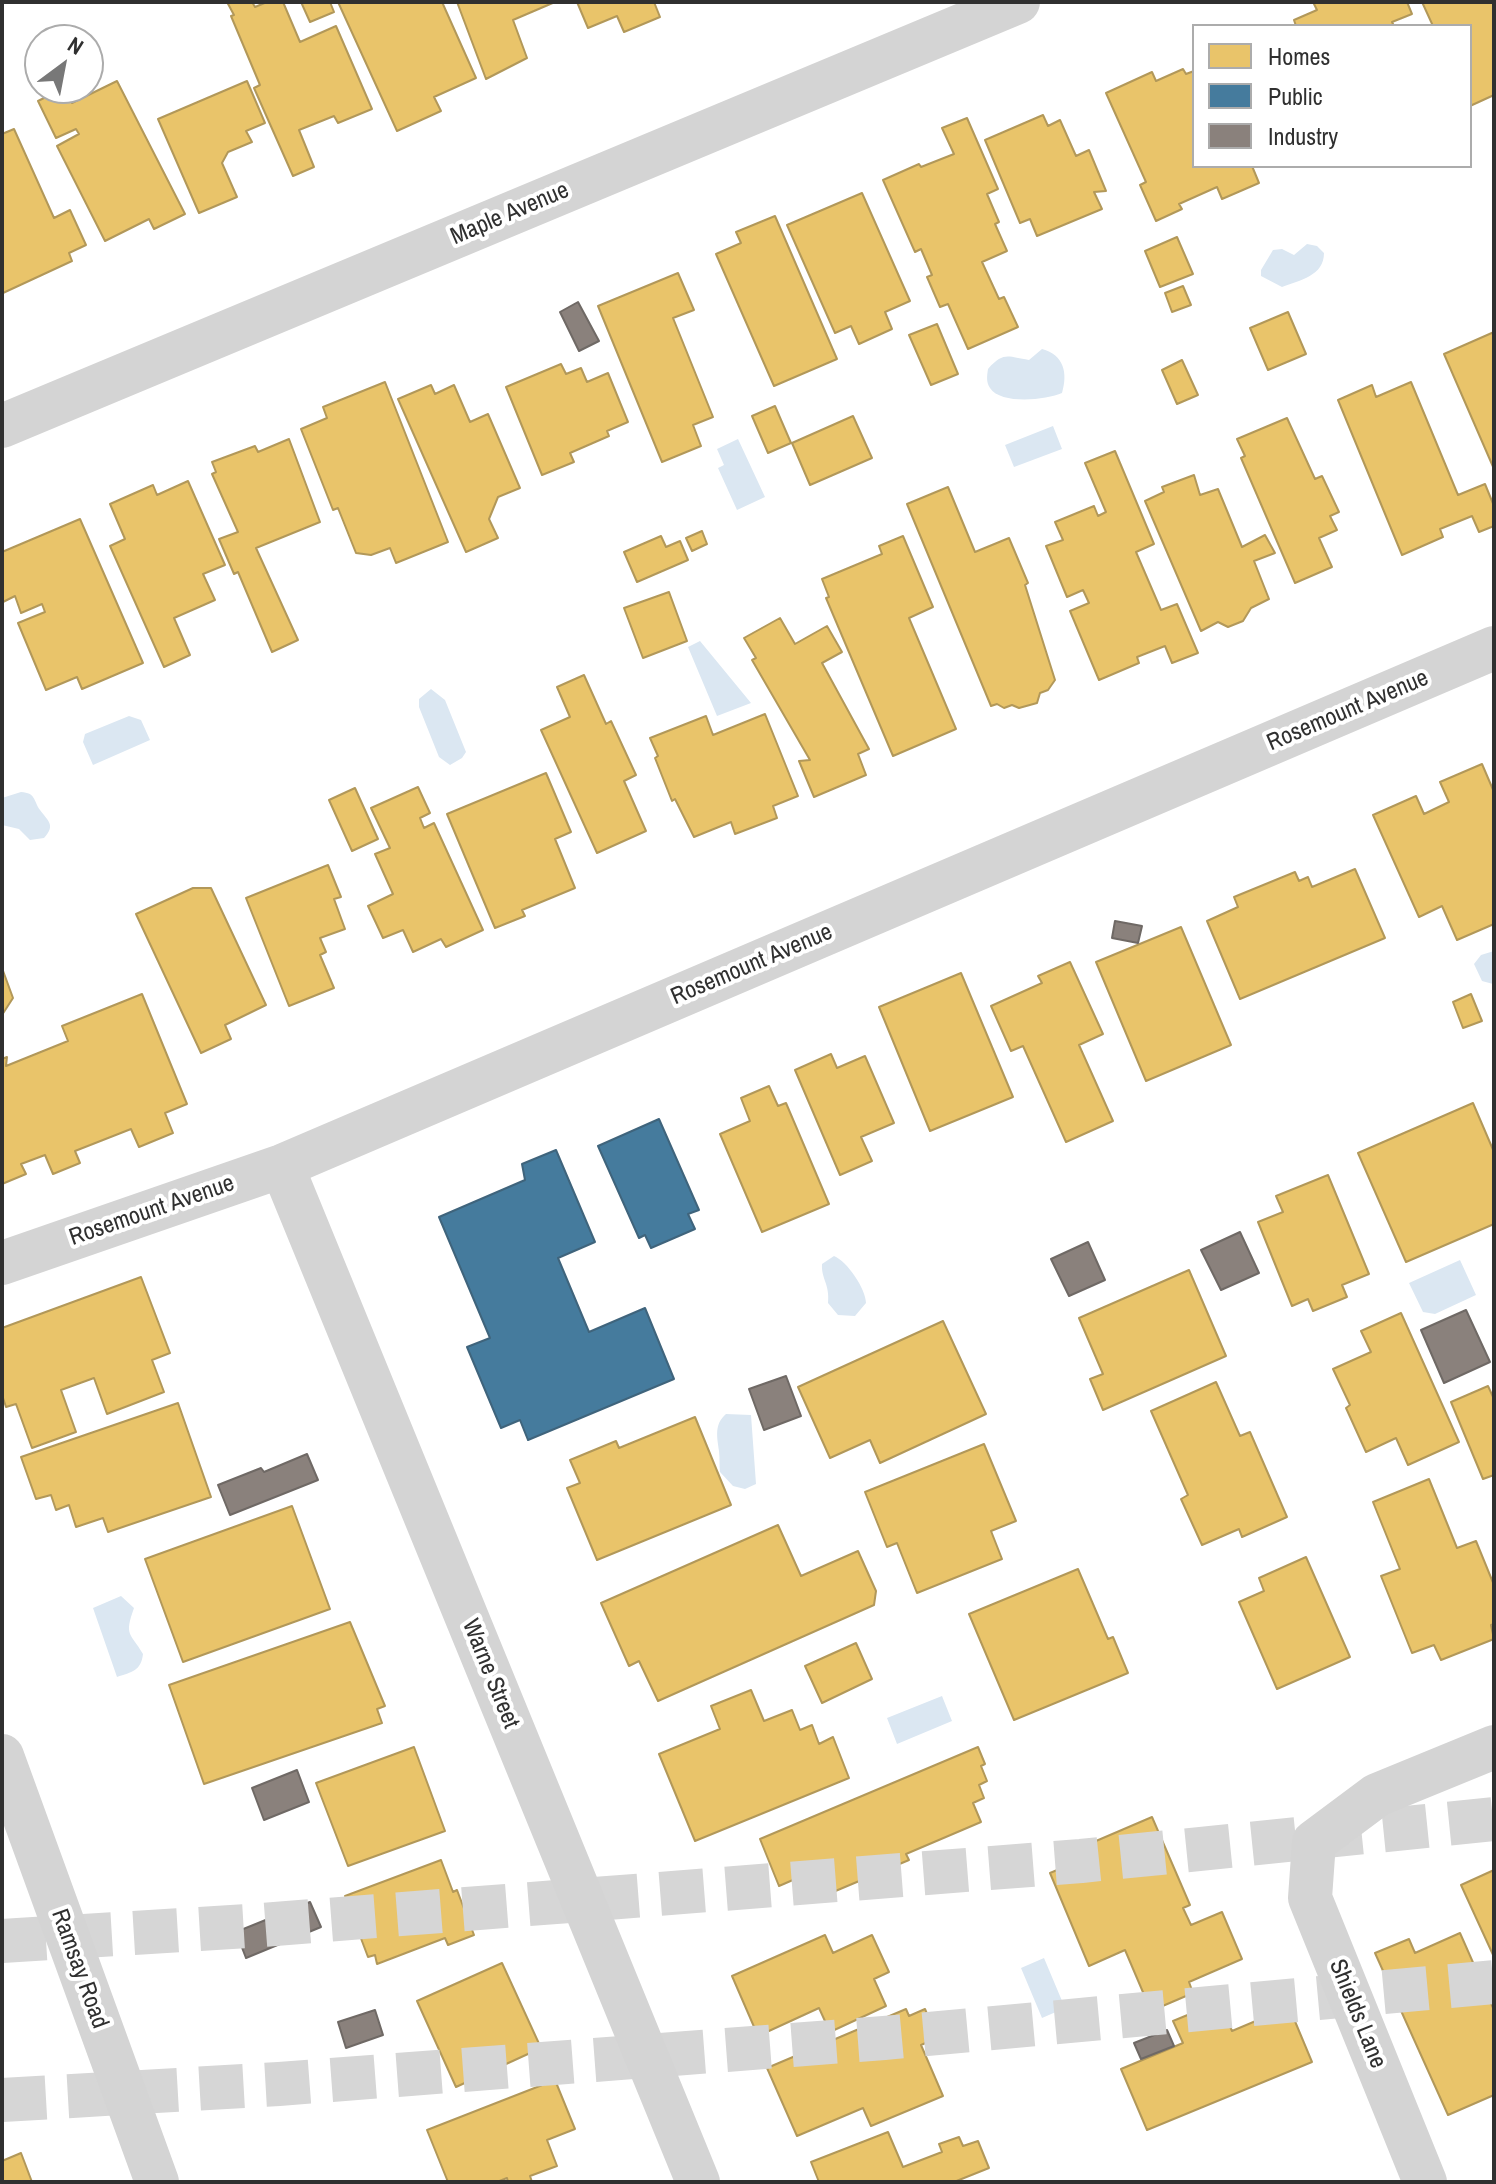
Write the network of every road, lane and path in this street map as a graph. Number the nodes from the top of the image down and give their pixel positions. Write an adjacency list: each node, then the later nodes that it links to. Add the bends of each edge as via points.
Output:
1 (1018, 2): 2 (street, Maple Avenue)
2 (2, 426)
3 (1494, 648): 4 (street, Rosemount Avenue)
4 (282, 1166): 5 (street, Rosemount Avenue); 9 (street, Warne Street)
5 (2, 1263)
6 (1494, 1747): 10 (street, Shields Lane, via 1377,1795 1314,1842 1310,1898)
7 (2, 1756): 8 (street, Ramsay Road)
8 (157, 2182)
9 (698, 2182)
10 (1425, 2182)

